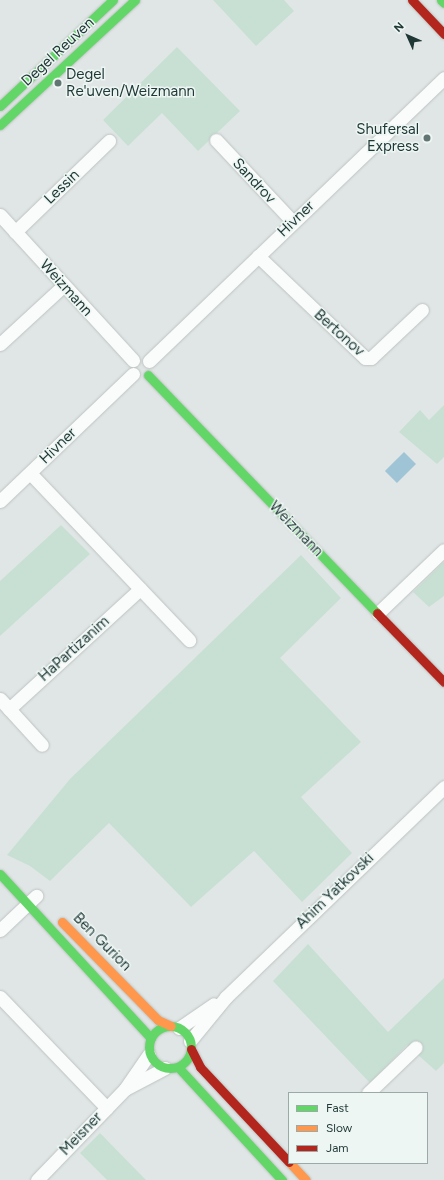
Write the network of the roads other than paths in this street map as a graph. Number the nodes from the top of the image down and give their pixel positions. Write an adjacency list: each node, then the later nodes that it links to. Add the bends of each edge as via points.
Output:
1 (114, 0): 8 (street, Degel Reuven)
2 (135, 0): 9 (street, Degel Reuven)
3 (412, 0): 6 (street)
4 (441, 0): 5 (street)
5 (444, 3)
6 (444, 34)
7 (444, 78): 13 (street, Hivner)
8 (0, 106)
9 (0, 125)
10 (216, 140): 13 (street, Sandrov)
11 (109, 142): 14 (street, Lessin)
12 (0, 215): 14 (street, Weizmann)
13 (292, 221): 15 (street, Hivner)
14 (15, 232): 16 (street, Weizmann)
15 (258, 256): 17 (street, Bertonov, via 365,358 371,358); 20 (street, Hivner)
16 (63, 286): 18 (street); 19 (street, Weizmann)
17 (422, 310)
18 (0, 344)
19 (133, 360): 20 (street, via 141,357); 21 (street)
20 (149, 360): 22 (street, via 151,368)
21 (133, 374): 22 (street, via 138,378); 23 (street, Hivner)
22 (148, 375): 27 (street, Weizmann)
23 (30, 473): 24 (street, Hivner); 26 (street)
24 (0, 500)
25 (444, 550): 27 (street)
26 (140, 589): 28 (street); 30 (street, HaPartizanim)
27 (378, 613): 29 (street, Weizmann)
28 (189, 640)
29 (444, 682)
30 (4, 704): 31 (street)
31 (42, 745)
32 (444, 787): 38 (street, Ahim Yatkovski)
33 (0, 874): 34 (street, Ben Gurion, via 9,883)
34 (35, 899): 36 (street); 40 (street, Ben Gurion)
35 (52, 912): 39 (street, Ben Gurion, via 158,1020)
36 (0, 930)
37 (0, 997): 47 (street)
38 (226, 997): 39 (street, Ahim Yatkovski); 41 (street, Ahim Yatkovski)
39 (175, 1027): 40 (street, via 158,1030); 41 (street)
40 (151, 1038): 43 (street)
41 (190, 1045): 44 (street, via 187,1060); 48 (street, via 200,1067)
42 (416, 1047): 46 (street)
43 (149, 1054): 44 (street, via 155,1063); 45 (street, Meisner)
44 (171, 1068): 45 (street, Meisner); 51 (street)
45 (125, 1089): 47 (street, Meisner)
46 (369, 1092)
47 (107, 1108): 50 (street, Meisner)
48 (288, 1160)
49 (292, 1164): 52 (street)
50 (37, 1180)
51 (282, 1180)
52 (306, 1180)

